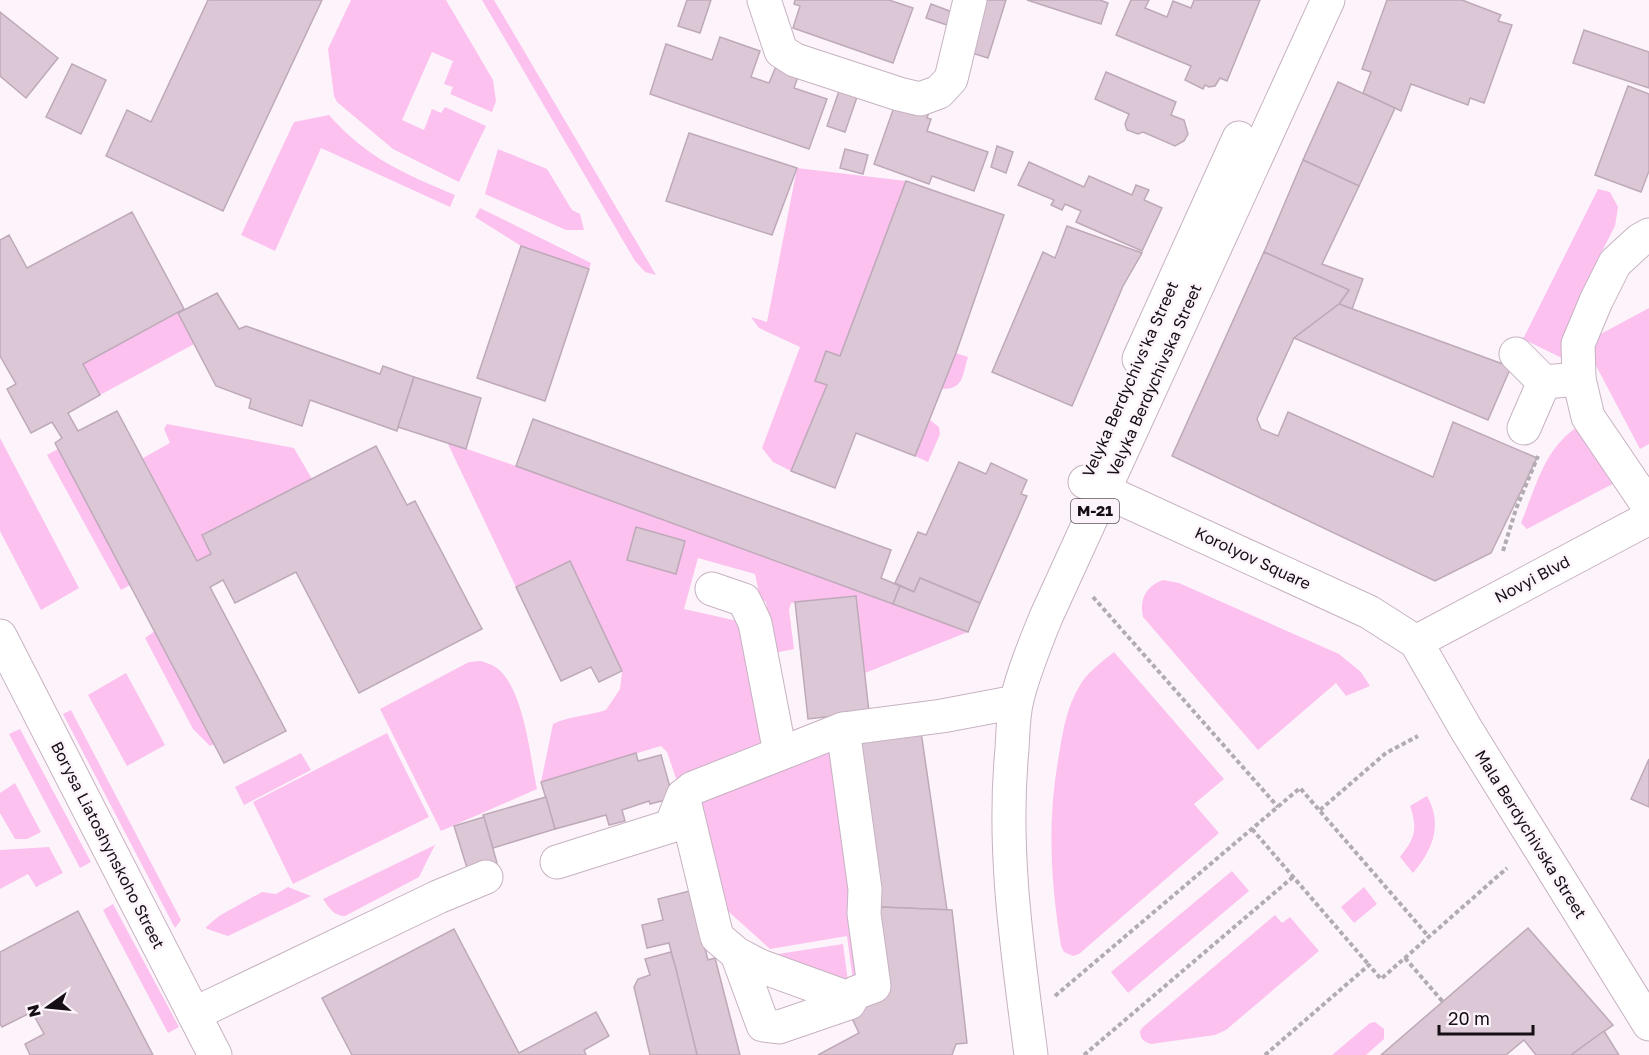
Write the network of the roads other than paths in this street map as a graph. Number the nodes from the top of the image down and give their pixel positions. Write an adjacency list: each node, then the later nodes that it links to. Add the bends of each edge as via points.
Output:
1 (764, 0): 2 (main road, via 781,51 795,60 920,99 939,92 951,79)
2 (970, 0)
3 (1303, 0): 10 (main road, Velyka Berdychivs'ka Street / М-21, via 1179,267)
4 (1328, 0): 10 (main road, Velyka Berdychivska Street / М-21)
5 (1649, 235): 7 (main road, via 1615,263 1596,301 1578,344)
6 (1516, 354): 8 (main road)
7 (1579, 379): 8 (main road); 11 (main road, via 1588,417)
8 (1544, 382): 9 (main road)
9 (1524, 428)
10 (1095, 486): 15 (main road, Korolyov Square, via 1369,612); 16 (main road, Velyka Berdychivska Street / М-21, via 1033,648)
11 (1649, 507)
12 (1649, 518): 15 (main road, Novyi Blvd)
13 (712, 590): 18 (main road, via 744,600 755,623)
14 (0, 636): 24 (main road, Borysa Liatoshynskoho Street)
15 (1416, 642): 25 (main road, Mala Berdychivska Street)
16 (1005, 704): 17 (main road); 27 (main road, М-21, via 988,790 989,873); 28 (main road, Velyka Berdychivska Street / М-21, via 1015,937)
17 (843, 729): 18 (main road); 23 (main road, via 874,986 855,993)
18 (780, 753): 19 (main road, via 693,788)
19 (683, 796): 20 (main road, via 671,826); 22 (main road, via 717,937)
20 (557, 862)
21 (486, 877): 24 (main road)
22 (737, 954): 23 (main road); 23 (main road, via 763,1025 779,1027 849,1003)
23 (851, 999)
24 (194, 1014): 26 (main road, Borysa Liatoshynskoho Street)
25 (1649, 1024)
26 (215, 1055)
27 (1011, 1055)
28 (1031, 1055)

